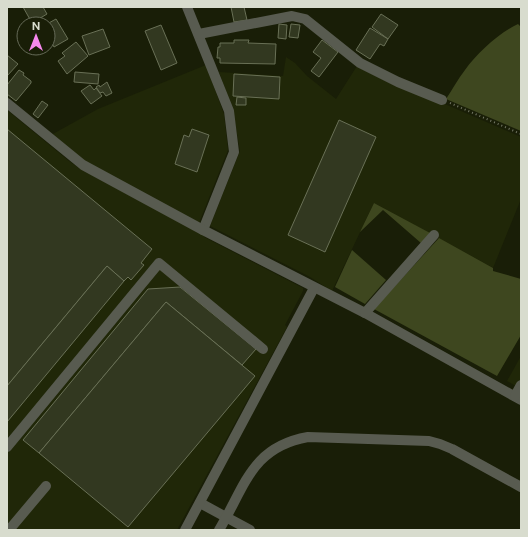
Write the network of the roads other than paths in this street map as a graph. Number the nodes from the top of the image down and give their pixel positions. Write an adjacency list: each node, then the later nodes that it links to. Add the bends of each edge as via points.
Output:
1 (187, 7): 2 (street)
2 (199, 34): 3 (street, via 292,16 305,19 360,63); 5 (street, via 229,111 234,152)
3 (442, 100)
4 (7, 103): 5 (street, via 82,165)
5 (203, 230): 7 (street)
6 (434, 235): 8 (street)
7 (314, 288): 8 (street); 15 (street)
8 (365, 313): 11 (street)
9 (263, 349): 12 (street, via 158,263)
10 (521, 385): 11 (street)
11 (518, 398)
12 (7, 447)
13 (46, 486): 17 (street)
14 (521, 487): 16 (street, via 452,449 429,441 308,437 283,444 261,459 247,477)
15 (200, 503): 16 (street); 18 (street)
16 (226, 517): 19 (street); 20 (street)
17 (9, 530)
18 (186, 530)
19 (219, 530)
20 (250, 530)

